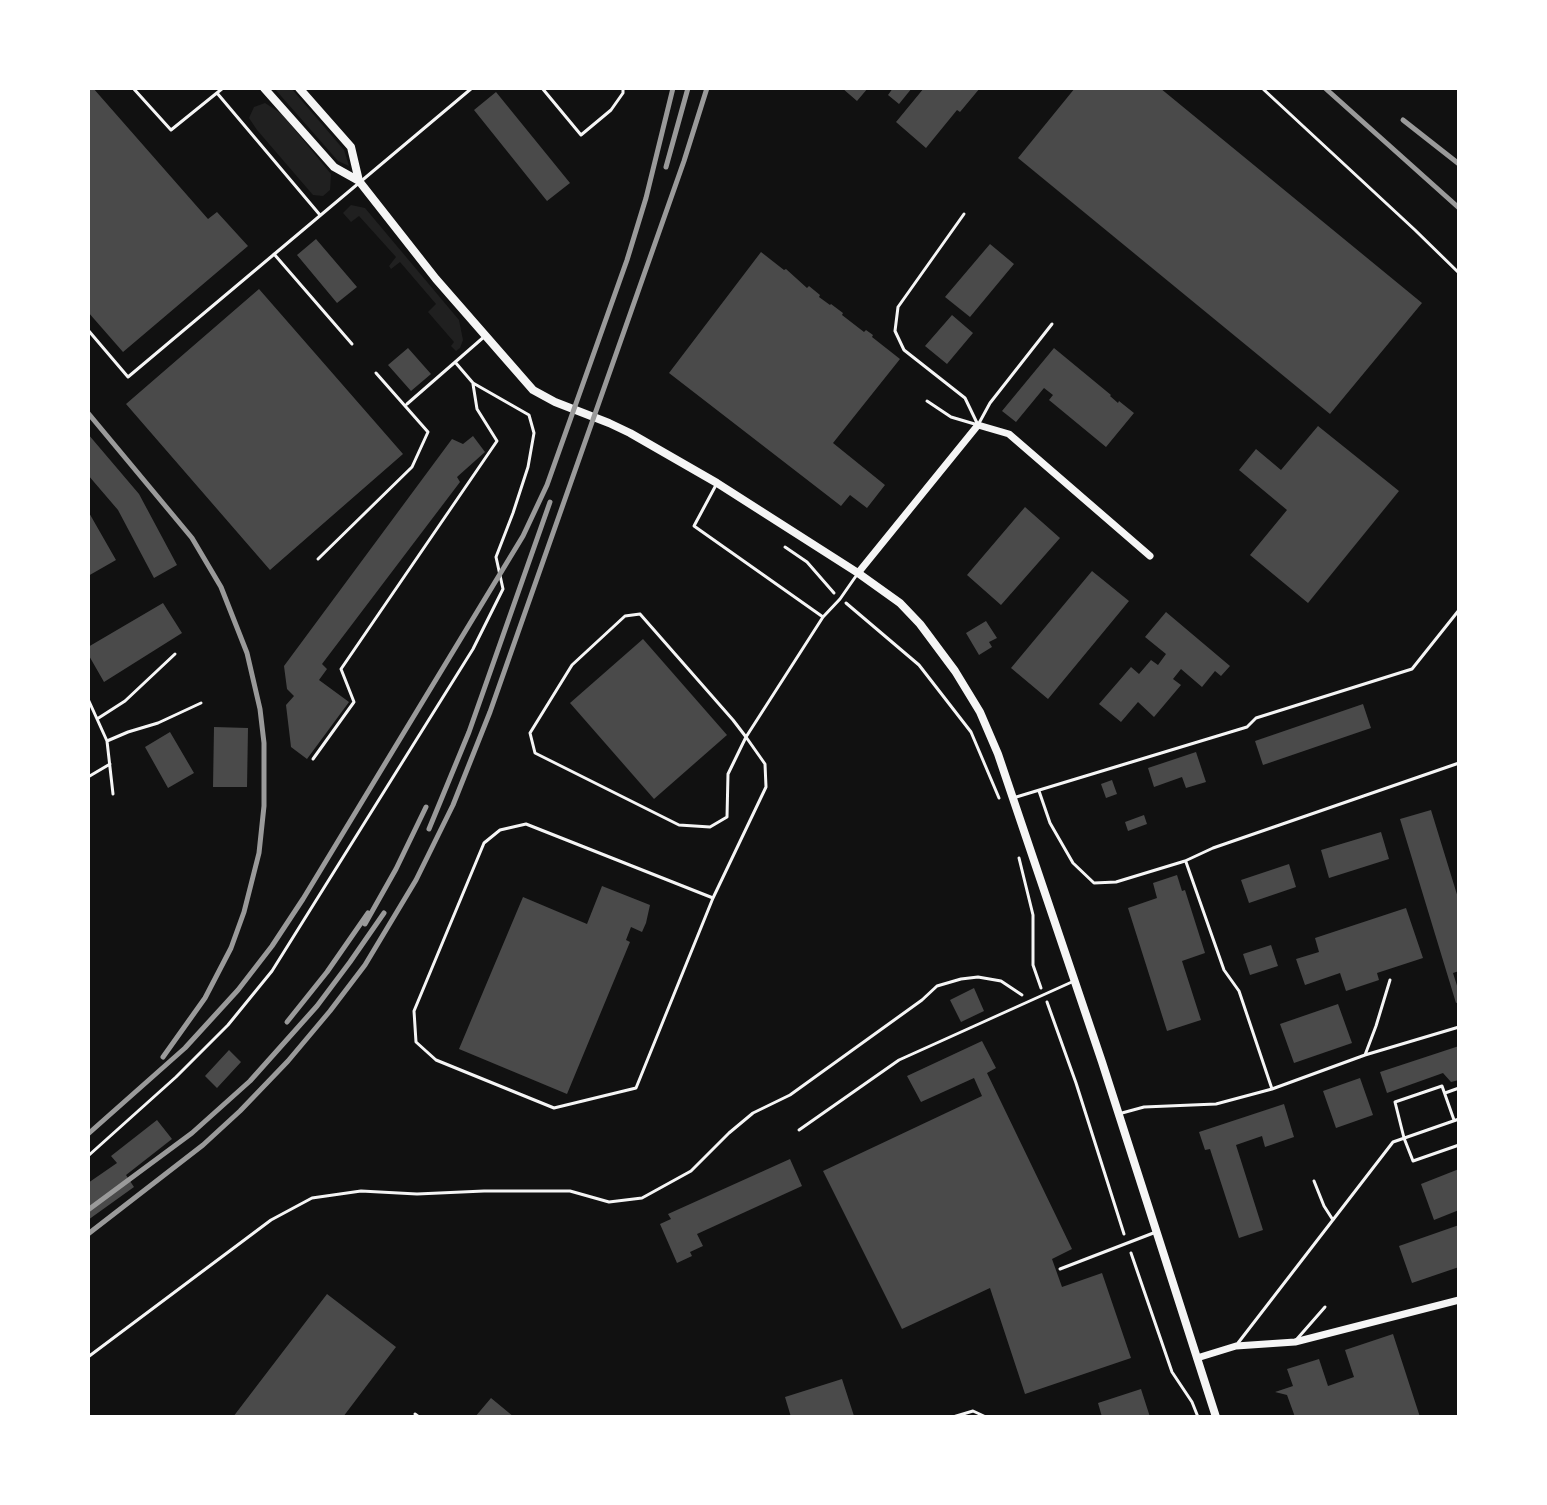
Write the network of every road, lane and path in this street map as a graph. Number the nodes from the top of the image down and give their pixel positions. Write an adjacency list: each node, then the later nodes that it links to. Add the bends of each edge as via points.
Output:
1 (133, 88): 9 (lane, via 171,130)
2 (223, 88): 9 (lane)
3 (264, 88): 10 (street, via 334,167)
4 (299, 88): 10 (street, via 351,147)
5 (472, 88): 10 (lane)
6 (542, 88): 7 (lane, via 581,135 611,110)
7 (623, 88)
8 (1262, 88): 14 (lane)
9 (217, 93): 12 (lane)
10 (359, 181): 12 (lane); 17 (street)
11 (964, 214): 24 (lane, via 898,307 895,331 904,350 965,398)
12 (320, 215): 13 (lane)
13 (274, 254): 16 (lane, via 128,377); 18 (lane)
14 (1459, 273)
15 (1052, 324): 24 (lane)
16 (88, 330)
17 (485, 336): 19 (lane); 25 (street, via 533,390 609,423)
18 (352, 344)
19 (455, 362): 21 (lane); 23 (lane)
20 (376, 373): 23 (lane)
21 (473, 383): 39 (lane, via 477,409 497,441 341,669 354,702); 64 (lane, via 529,415 534,433 528,467 496,557 503,589 479,637 272,971 176,1077)
22 (927, 401): 24 (lane, via 951,417)
23 (405, 405): 28 (lane, via 428,432 412,467)
24 (978, 425): 27 (street, via 1009,434); 29 (street)
25 (717, 483): 29 (street); 32 (lane, via 694,526)
26 (785, 547): 30 (path, via 807,562)
27 (1150, 556)
28 (318, 559)
29 (858, 573): 30 (lane); 45 (street, via 900,603 955,671 987,727)
30 (840, 599): 32 (lane); 46 (path, via 919,665 971,732)
31 (1459, 610): 43 (lane, via 1412,669)
32 (823, 617): 37 (lane)
33 (175, 654): 36 (lane, via 125,701)
34 (88, 699): 36 (lane)
35 (201, 703): 38 (lane)
36 (97, 719): 38 (lane)
37 (746, 737): 37 (lane, via 640,614 625,616 572,665 530,733 535,753 679,825 710,827 727,817 728,774); 49 (lane, via 765,764 766,787)
38 (107, 741): 41 (lane)
39 (313, 759)
40 (1459, 763): 48 (lane)
41 (110, 764): 42 (lane); 44 (lane)
42 (88, 777)
43 (1039, 791): 45 (lane); 48 (lane, via 1073,863 1094,883 1116,882)
44 (113, 794)
45 (1013, 798): 51 (street)
46 (1000, 802)
47 (1019, 858): 52 (path, via 1033,915 1033,965)
48 (1185, 861): 57 (lane, via 1224,970 1239,991)
49 (713, 898): 49 (lane, via 636,1088 554,1108 436,1060 416,1042 414,1011 484,843 500,830 526,824)
50 (1390, 980): 55 (lane)
51 (1074, 981): 52 (lane); 59 (street)
52 (1044, 995): 53 (lane); 68 (path)
53 (1030, 1001): 61 (lane, via 899,1060); 74 (path, via 1001,981 978,977 937,986 790,1095 753,1113 691,1171 642,1198 609,1202 570,1191 361,1191 312,1198 271,1220)
54 (1459, 1027): 55 (lane)
55 (1365, 1055): 57 (lane)
56 (1459, 1088): 58 (lane)
57 (1272, 1089): 59 (lane, via 1216,1104 1144,1107)
58 (1445, 1093): 60 (lane); 62 (lane, via 1442,1086 1395,1102)
59 (1118, 1114): 67 (street)
60 (1456, 1120): 62 (lane)
61 (799, 1130)
62 (1404, 1138): 63 (lane, via 1413,1161); 66 (lane, via 1393,1142)
63 (1459, 1145)
64 (88, 1156)
65 (1314, 1181): 66 (lane)
66 (1333, 1220): 73 (lane)
67 (1156, 1232): 68 (lane); 75 (street)
68 (1127, 1243): 69 (lane); 78 (path, via 1172,1372)
69 (1060, 1269)
70 (1459, 1300): 72 (street)
71 (1325, 1307): 72 (lane)
72 (1295, 1342): 73 (street)
73 (1236, 1346): 75 (street)
74 (88, 1357)
75 (1197, 1358): 79 (street)
76 (953, 1417): 77 (lane, via 973,1411)
77 (986, 1417)
78 (1198, 1417)
79 (1216, 1417)

